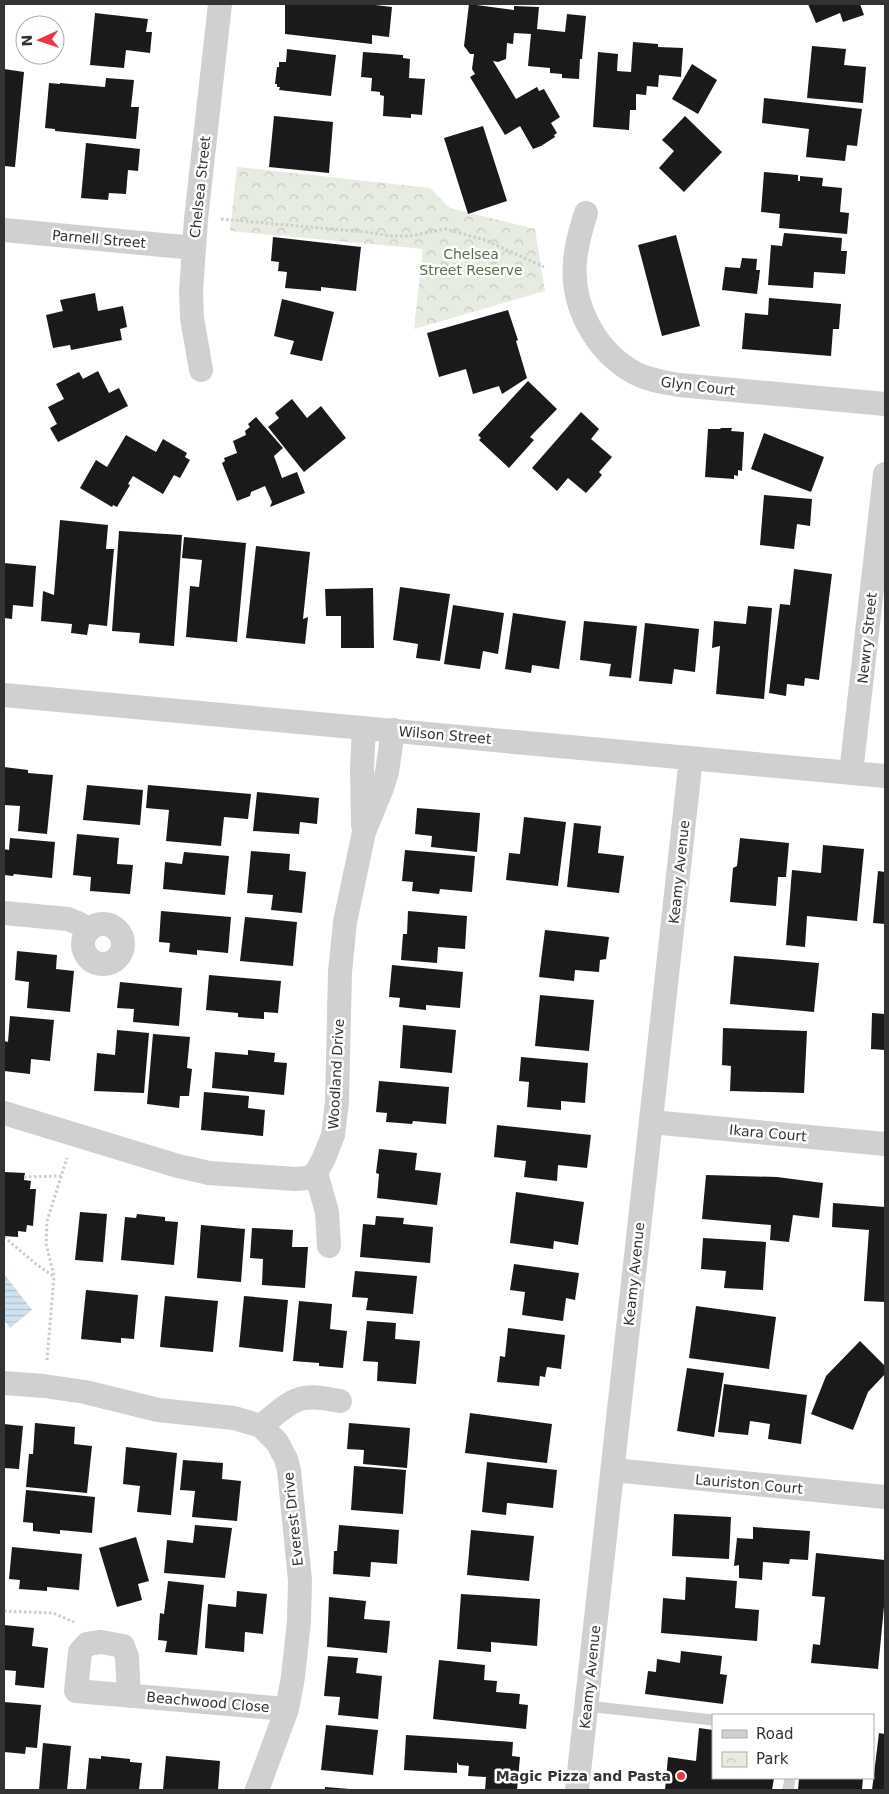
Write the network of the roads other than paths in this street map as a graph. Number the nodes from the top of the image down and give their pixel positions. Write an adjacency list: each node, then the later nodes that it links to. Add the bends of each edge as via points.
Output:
1 (220, 4): 4 (street, Chelsea Street)
2 (586, 214): 6 (street, Glyn Court, via 574,262 580,304 589,328 601,346 636,374 678,385)
3 (4, 230): 4 (street, Parnell Street)
4 (194, 248): 5 (street, Chelsea Street, via 192,318)
5 (201, 370)
6 (885, 404)
7 (885, 474): 12 (street, Newry Street)
8 (4, 695): 9 (street, Wilson Street)
9 (364, 728): 10 (street, Wilson Street); 14 (street, Woodland Drive)
10 (393, 730): 11 (street, Wilson Street); 14 (street, Woodland Drive, via 384,780)
11 (692, 758): 12 (street, Wilson Street); 18 (street, Keamy Avenue)
12 (851, 773): 13 (street, Wilson Street)
13 (885, 776)
14 (364, 832): 20 (street, Woodland Drive, via 345,922 333,1135)
15 (4, 914): 16 (street, via 68,919)
16 (88, 931)
17 (4, 1113): 20 (street, via 210,1173 295,1180)
18 (651, 1122): 19 (street, Ikara Court); 25 (street, Keamy Avenue)
19 (885, 1144)
20 (316, 1173): 21 (street, via 327,1212)
21 (329, 1246)
22 (4, 1383): 24 (street, via 85,1392 158,1410 234,1418)
23 (340, 1401): 24 (street, via 316,1397 300,1399)
24 (261, 1426): 29 (street, Everest Drive, via 277,1442 286,1459 300,1580 299,1622)
25 (613, 1470): 26 (street, Lauriston Court); 28 (street, Keamy Avenue)
26 (885, 1497)
27 (129, 1696): 27 (street, Beachwood Close, via 76,1691 80,1652 87,1644 101,1642 123,1646 127,1657); 29 (street, Beachwood Close)
28 (587, 1706): 30 (lane); 32 (street, Keamy Avenue)
29 (286, 1709): 31 (street, Everest Drive)
30 (712, 1720)
31 (259, 1789)
32 (577, 1790)

